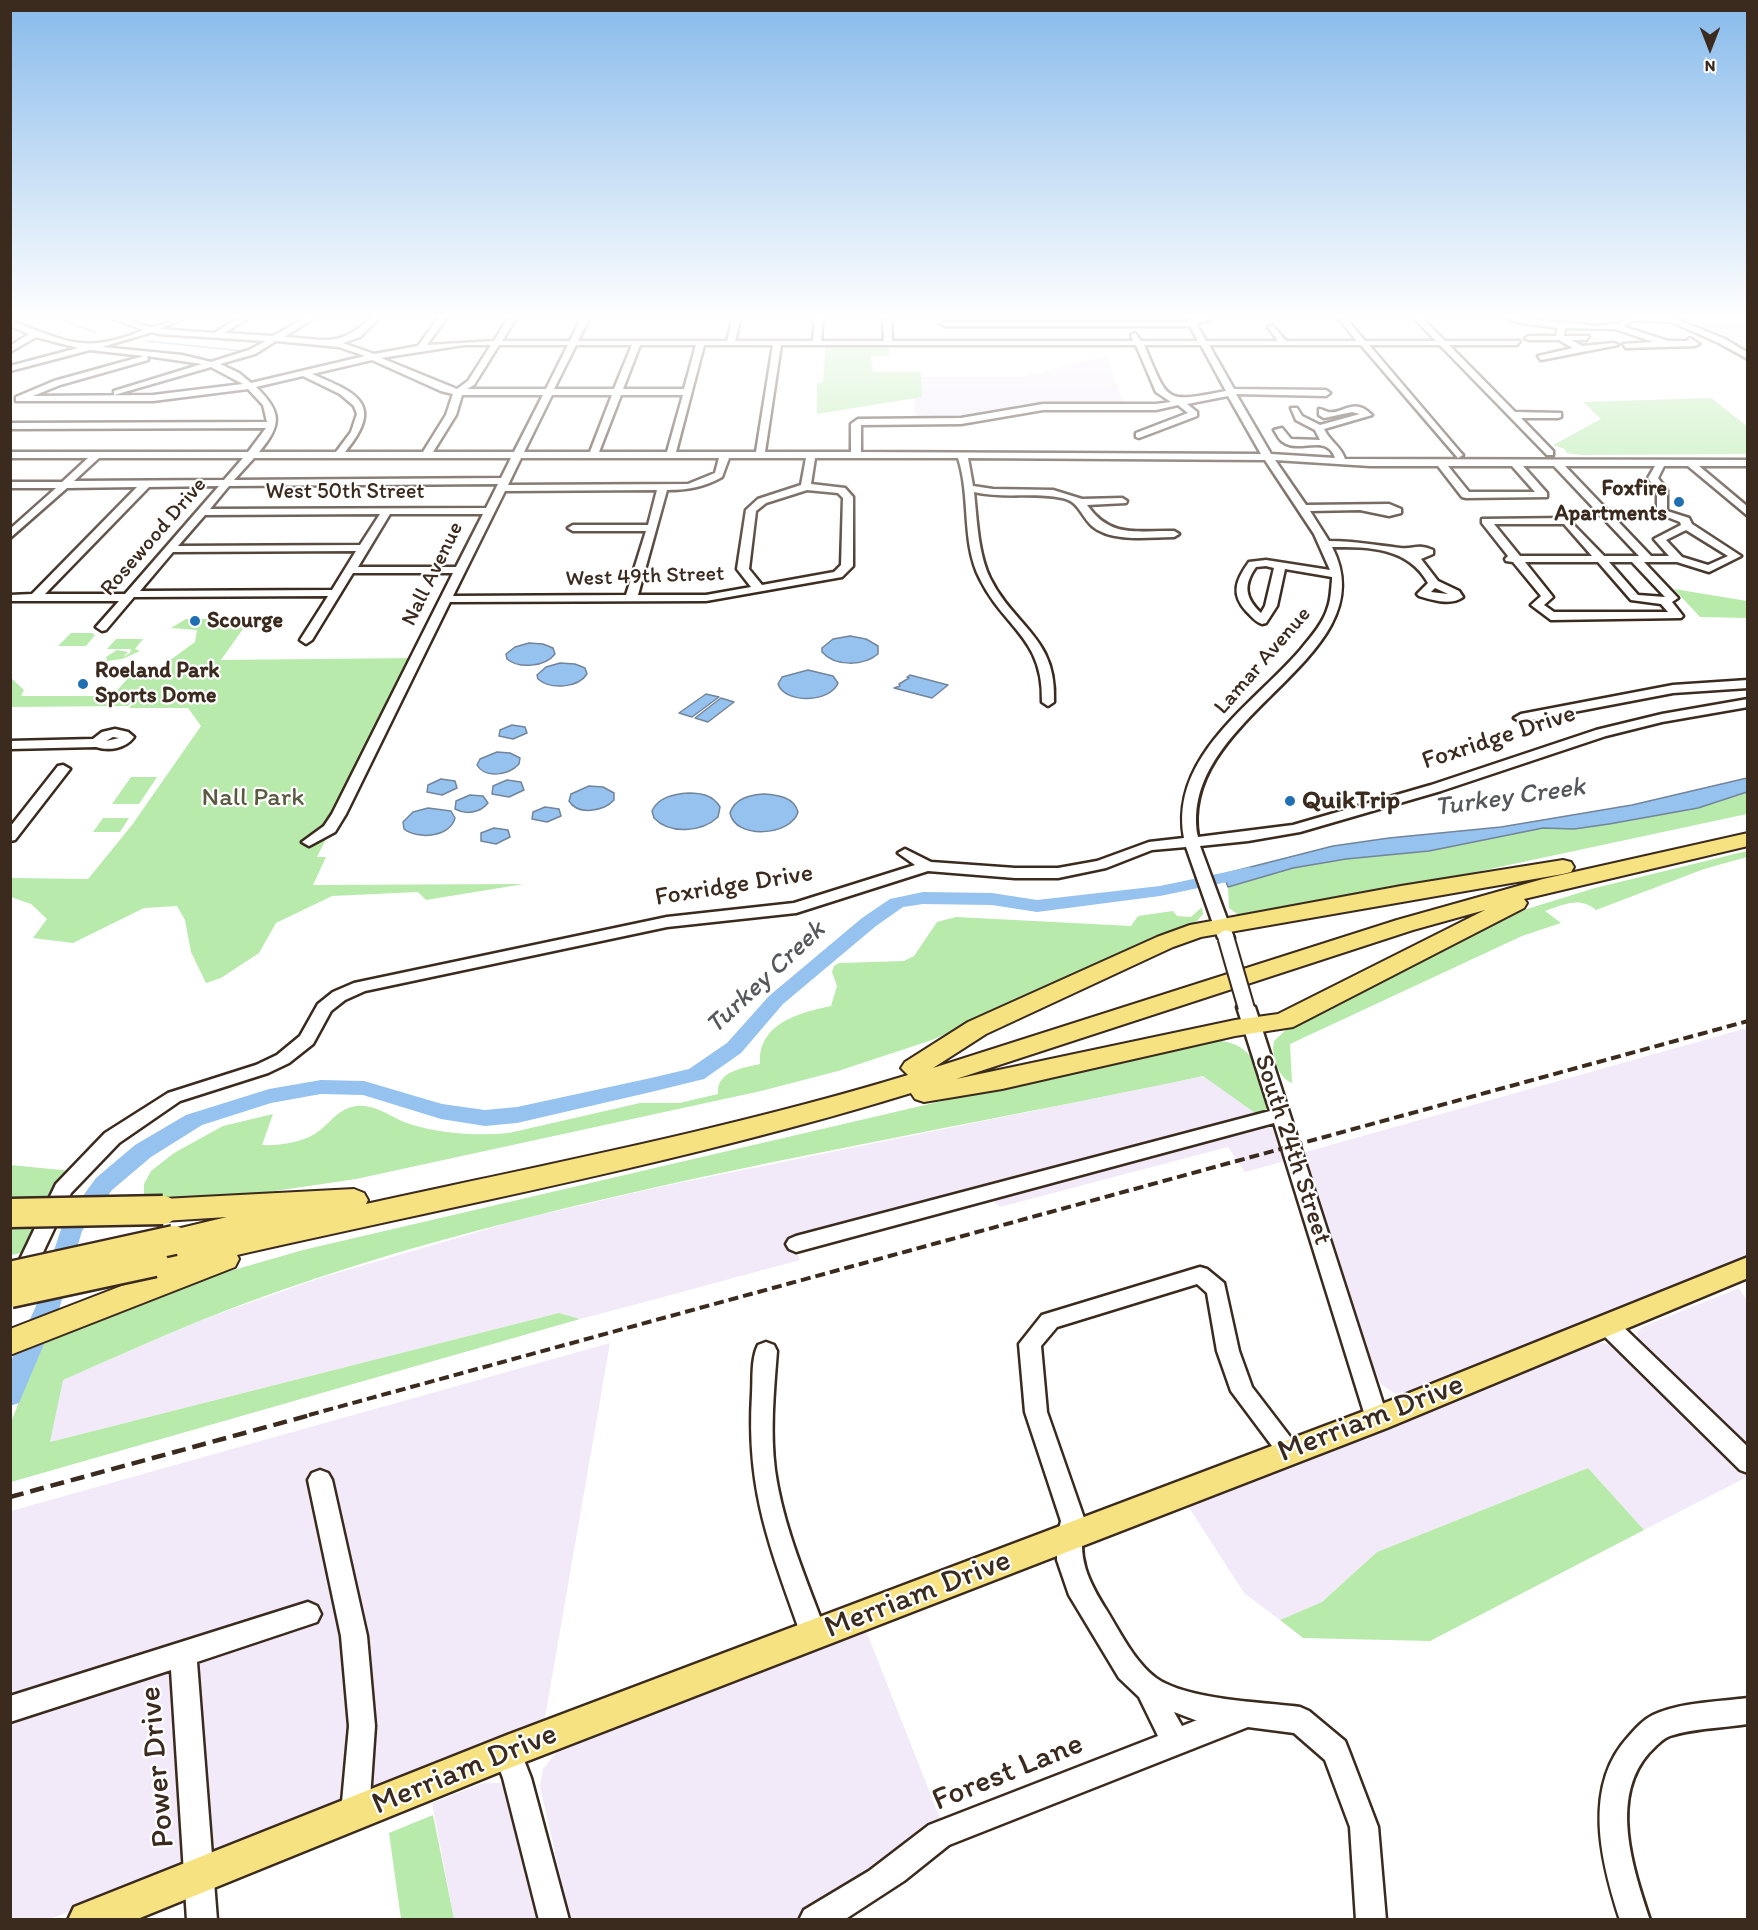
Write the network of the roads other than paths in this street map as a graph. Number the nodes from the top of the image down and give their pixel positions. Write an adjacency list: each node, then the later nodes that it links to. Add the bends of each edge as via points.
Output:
1 (270, 407): 19 (street)
2 (359, 407): 27 (street, via 359,427)
3 (453, 407): 28 (street)
4 (540, 407): 29 (street, Nall Avenue)
5 (612, 407): 30 (street)
6 (685, 407): 31 (street)
7 (768, 407): 33 (street)
8 (1052, 407): 35 (street, via 1004,413 1010,418 983,424 972,419 858,422)
9 (1074, 407): 10 (street, via 1076,413 1089,415 1106,412)
10 (1110, 407)
11 (1184, 407): 23 (street, via 1194,414)
12 (1240, 407): 40 (street, Lamar Avenue)
13 (1417, 407): 39 (street)
14 (1504, 407): 17 (street)
15 (1294, 410): 21 (street, via 1299,418)
16 (1322, 411): 21 (street, via 1324,415 1357,410 1367,415)
17 (1512, 415): 18 (street); 25 (street)
18 (1558, 415)
19 (272, 425): 20 (street); 26 (street, Rosewood Drive)
20 (10, 426)
21 (1319, 428): 24 (street)
22 (1280, 430): 24 (street, via 1290,442)
23 (1139, 435)
24 (1328, 443): 41 (street, via 1337,449)
25 (1550, 453)
26 (251, 454): 27 (street); 38 (street); 48 (street, Rosewood Drive)
27 (339, 454): 28 (street)
28 (426, 454): 29 (street)
29 (516, 454): 30 (street); 52 (street, Nall Avenue)
30 (594, 454): 31 (street)
31 (671, 454): 32 (street)
32 (725, 454): 33 (street); 54 (street, via 721,472 711,480)
33 (760, 454): 34 (street)
34 (811, 454): 35 (street); 53 (street)
35 (856, 454): 36 (street)
36 (962, 454): 40 (street); 55 (street)
37 (10, 455): 38 (street)
38 (97, 455): 50 (street)
39 (1458, 455)
40 (1268, 456): 41 (street); 58 (street, Lamar Avenue)
41 (1341, 461): 42 (street)
42 (1441, 463): 45 (street); 45 (street, via 1466,495 1543,495)
43 (1690, 463): 44 (street); 47 (street); 63 (street)
44 (1748, 463)
45 (1516, 464): 46 (street)
46 (1558, 464): 47 (street); 77 (street)
47 (1660, 466): 64 (street, via 1653,478 1662,490 1662,513 1686,520)
48 (226, 484): 51 (street); 52 (street); 62 (street, Rosewood Drive)
49 (10, 485): 50 (street)
50 (65, 485): 51 (street); 68 (street)
51 (145, 485): 88 (street)
52 (501, 485): 54 (street); 61 (street, Nall Avenue)
53 (806, 487): 84 (street, via 766,499 751,510 743,569); 84 (street, West 49th Street, via 834,488 846,493 847,566 831,576)
54 (662, 489): 66 (street)
55 (970, 494): 57 (street, via 1062,495); 99 (street, via 985,578 1034,641 1047,675)
56 (1122, 501): 57 (street)
57 (1081, 502): 67 (street, via 1092,519 1105,528)
58 (1302, 508): 59 (street); 69 (street, Lamar Avenue)
59 (1368, 508)
60 (387, 511): 61 (street, West 50th Street); 62 (street, West 50th Street); 70 (street)
61 (488, 511): 81 (street, Nall Avenue)
62 (202, 512): 71 (street, Rosewood Drive)
63 (1748, 513)
64 (1687, 526): 78 (street, via 1659,538); 78 (street, via 1736,556 1709,569)
65 (573, 528): 66 (street)
66 (651, 528): 89 (street)
67 (1174, 534)
68 (10, 535)
69 (1325, 544): 72 (street, via 1371,545); 82 (street, Lamar Avenue)
70 (363, 548): 71 (street); 80 (street)
71 (170, 549): 86 (street, Rosewood Drive)
72 (1401, 552): 73 (street); 73 (street, via 1418,548 1429,552)
73 (1413, 558): 83 (street, via 1425,566)
74 (1503, 558): 76 (street)
75 (1600, 558): 76 (street); 76 (street, via 1567,521 1486,521); 77 (street); 91 (street, via 1635,598)
76 (1516, 559): 91 (street, via 1547,597 1537,602 1551,616 1677,615)
77 (1641, 559): 78 (street); 91 (street, via 1672,599)
78 (1678, 559)
79 (1280, 567): 79 (street, via 1271,606 1262,620 1243,600 1243,576 1255,563); 82 (street)
80 (350, 570): 81 (street); 85 (street)
81 (459, 570): 90 (street, Nall Avenue)
82 (1337, 574): 108 (street, Lamar Avenue, via 1338,597 1325,628 1198,772 1188,810)
83 (1434, 583)
84 (759, 590): 89 (street, West 49th Street, via 706,598)
85 (335, 593): 86 (street); 95 (street)
86 (129, 596): 88 (street); 92 (street, Rosewood Drive)
87 (10, 598): 88 (street)
88 (35, 598)
89 (631, 598): 90 (street, West 49th Street)
90 (445, 599): 93 (street, Nall Avenue)
91 (1665, 601)
92 (102, 627)
93 (429, 630): 94 (street); 97 (street, Nall Avenue)
94 (444, 630)
95 (306, 640)
96 (1748, 684): 101 (street, Foxridge Drive, via 1673,688)
97 (399, 693): 98 (street); 109 (street, Nall Avenue, via 330,830)
98 (413, 696)
99 (1048, 702)
100 (1748, 703): 108 (street, Foxridge Drive, via 1601,733 1444,786 1311,825 1248,837)
101 (1521, 718)
102 (97, 743): 103 (street)
103 (10, 745)
104 (63, 769): 106 (street)
105 (1748, 828): 111 (highway)
106 (10, 837)
107 (1748, 839): 114 (highway)
108 (1193, 841): 112 (street, Foxridge Drive, via 1143,848 1101,865 1058,873); 113 (street, Lamar Avenue)
109 (309, 843)
110 (905, 853): 112 (street)
111 (1583, 863): 115 (highway); 117 (highway, via 1408,910)
112 (927, 866): 125 (street, Foxridge Drive, via 802,907 667,922 348,991 324,1008 307,1040 283,1059 174,1097 112,1138 75,1173 58,1196)
113 (1206, 882): 115 (street, South 24th Street)
114 (1551, 884): 116 (highway, via 1294,1018); 118 (highway, via 1405,925)
115 (1221, 925): 116 (street, South 24th Street, bridge); 117 (highway, via 1165,942 977,1028)
116 (1249, 1016): 118 (highway, via 1002,1080); 119 (street, South 24th Street)
117 (914, 1068): 120 (highway, via 718,1120)
118 (824, 1110): 123 (highway)
119 (1281, 1115): 122 (street); 129 (street, South 24th Street)
120 (354, 1200): 121 (highway, bridge, via 95,1213); 123 (highway)
121 (10, 1213)
122 (796, 1244)
123 (161, 1262): 125 (highway, bridge); 127 (highway)
124 (1748, 1267): 126 (main road, Merriam Drive)
125 (13, 1288)
126 (1607, 1325): 129 (main road, Merriam Drive); 131 (street)
127 (10, 1342)
128 (766, 1351): 135 (street, via 761,1404 763,1468 780,1539)
129 (1377, 1419): 130 (main road, Merriam Drive)
130 (1289, 1451): 133 (main road, Merriam Drive); 133 (street, via 1242,1391 1228,1351 1217,1290 1200,1275 1050,1321 1030,1344 1030,1358 1036,1412 1073,1521)
131 (1748, 1463)
132 (320, 1480): 143 (street, via 354,1636 362,1726)
133 (1069, 1537): 135 (main road, Merriam Drive); 137 (street, via 1069,1560 1078,1587 1128,1669)
134 (308, 1614): 136 (street, Power Drive)
135 (814, 1635): 142 (main road, Merriam Drive)
136 (183, 1653): 138 (street, Power Drive); 144 (street, Power Drive)
137 (1148, 1688): 140 (street, via 1195,1707); 141 (street)
138 (10, 1709)
139 (1748, 1711): 150 (street, via 1661,1726 1632,1749 1619,1777 1614,1822 1620,1879)
140 (1245, 1715): 141 (street, Forest Lane); 149 (street, via 1300,1720 1335,1751 1364,1827)
141 (1176, 1744): 148 (street, Forest Lane, via 939,1835 866,1892)
142 (507, 1752): 143 (main road, Merriam Drive); 147 (street)
143 (355, 1813): 144 (main road, Merriam Drive)
144 (201, 1876): 145 (main road, Merriam Drive); 146 (street, Power Drive)
145 (87, 1920)
146 (202, 1920)
147 (554, 1920)
148 (814, 1920)
149 (1371, 1920)
150 (1635, 1920)

